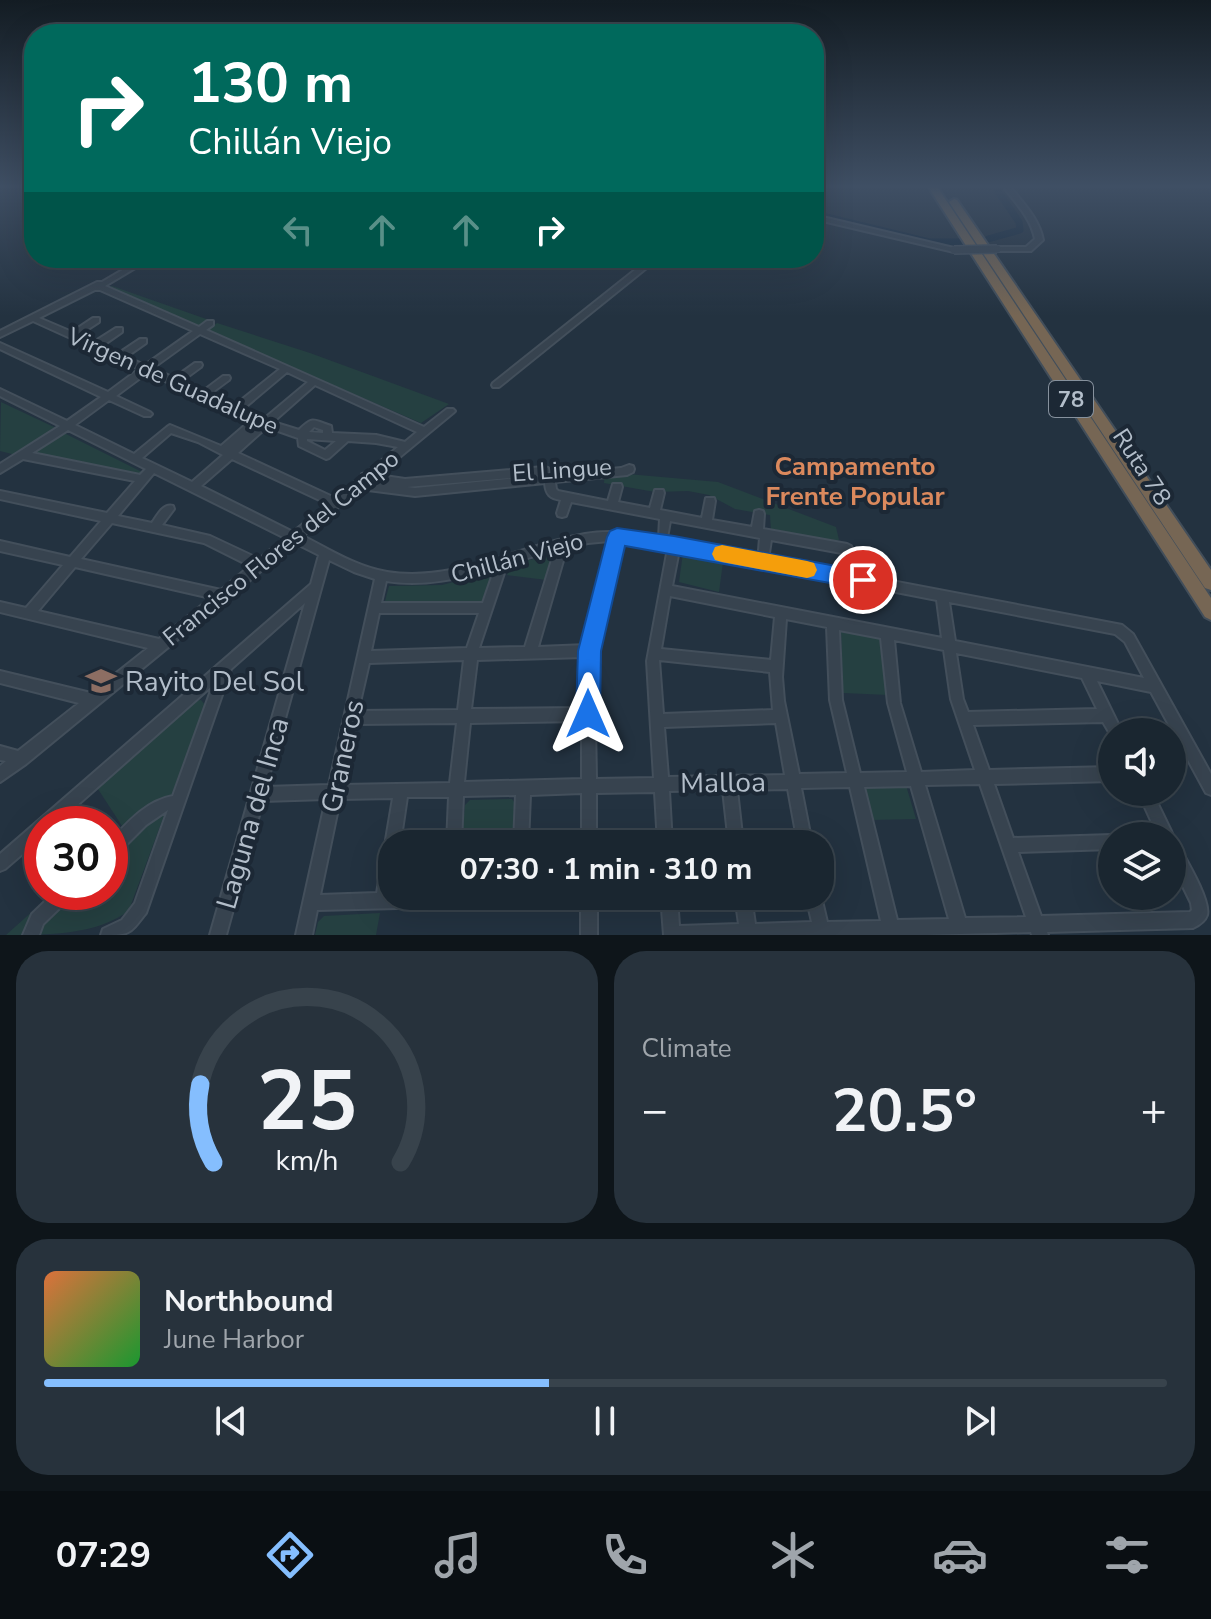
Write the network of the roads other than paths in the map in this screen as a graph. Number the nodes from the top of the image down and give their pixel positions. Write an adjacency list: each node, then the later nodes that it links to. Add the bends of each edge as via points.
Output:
1 (863, 229): 4 (street, bridge, via 954,250 1028,249 1039,240)
2 (960, 229): 85 (highway, Ruta 78 / 78)
3 (971, 229): 75 (highway, Ruta 78 / 78)
4 (1035, 229)
5 (131, 268): 7 (street)
6 (642, 268): 24 (street)
7 (100, 287): 8 (street); 12 (street); 14 (street, via 89,287)
8 (37, 320): 13 (street, Virgen de Guadalupe); 14 (street)
9 (96, 320): 13 (street)
10 (210, 323): 12 (street)
11 (119, 330): 16 (street)
12 (199, 331): 19 (street); 20 (street)
13 (72, 336): 16 (street, Virgen de Guadalupe)
14 (0, 340): 27 (street)
15 (143, 341): 17 (street)
16 (95, 346): 17 (street, Virgen de Guadalupe)
17 (120, 357): 20 (street, Virgen de Guadalupe)
18 (198, 365): 23 (street)
19 (286, 368): 22 (street); 28 (street)
20 (146, 369): 23 (street, Virgen de Guadalupe); 27 (street)
21 (226, 378): 26 (street)
22 (314, 381): 31 (street); 33 (street)
23 (175, 382): 26 (street, Virgen de Guadalupe)
24 (496, 385)
25 (0, 392): 32 (street, Chillán Viejo)
26 (203, 395): 28 (street, Virgen de Guadalupe)
27 (109, 396): 30 (street); 32 (street)
28 (236, 409): 31 (street, Virgen de Guadalupe)
29 (450, 411): 33 (street, Francisco Flores del Campo)
30 (147, 414)
31 (262, 421): 34 (street, Virgen de Guadalupe); 37 (street)
32 (67, 426): 39 (street); 40 (street, Chillán Viejo)
33 (424, 431): 36 (street, Francisco Flores del Campo)
34 (302, 435): 35 (street, via 317,423 328,428 327,437); 35 (street, via 302,443 326,455)
35 (344, 439): 36 (street)
36 (406, 446): 45 (street, Francisco Flores del Campo)
37 (227, 452): 40 (street, via 170,429); 47 (street); 52 (street)
38 (0, 455): 39 (street)
39 (19, 457): 42 (street); 44 (street)
40 (134, 459): 41 (street, Chillán Viejo)
41 (152, 468): 44 (street); 47 (street, Chillán Viejo)
42 (0, 469)
43 (550, 478): 45 (street, El Lingue, via 415,492); 45 (street, El Lingue, via 629,469 622,465 405,483); 50 (street, via 552,493)
44 (142, 479): 58 (street)
45 (362, 481): 52 (street, Francisco Flores del Campo)
46 (617, 487): 53 (street)
47 (192, 488): 64 (street, Chillán Viejo)
48 (659, 493): 56 (street)
49 (0, 495): 58 (street)
50 (567, 497): 53 (street); 55 (street)
51 (710, 501): 59 (street)
52 (336, 503): 64 (street, Francisco Flores del Campo)
53 (612, 506): 56 (street)
54 (169, 509): 60 (street)
55 (562, 513)
56 (660, 514): 59 (street); 62 (street)
57 (759, 514): 61 (street)
58 (109, 518): 60 (street); 72 (street)
59 (706, 523): 61 (street)
60 (154, 528): 73 (street, via 211,540)
61 (762, 533): 68 (street); 69 (street)
62 (663, 535)
63 (617, 537): 65 (street, Chillán Viejo); 66 (street, Chillán Viejo); 92 (street)
64 (294, 538): 70 (street, Chillán Viejo); 73 (street, Francisco Flores del Campo)
65 (562, 544): 71 (street, Chillán Viejo); 93 (street)
66 (674, 544): 77 (street); 79 (street, Chillán Viejo)
67 (0, 546): 72 (street)
68 (847, 549)
69 (765, 550)
70 (325, 553): 74 (street, Chillán Viejo); 76 (street, Laguna del Inca)
71 (503, 561): 74 (street, Chillán Viejo, via 439,578); 82 (street)
72 (72, 562): 78 (street); 86 (street)
73 (260, 565): 78 (street, Francisco Flores del Campo)
74 (381, 576): 81 (street, Graneros)
75 (1211, 583)
76 (316, 586): 83 (street); 87 (street, Laguna del Inca)
77 (666, 590): 84 (street); 95 (street)
78 (222, 595): 90 (street, Francisco Flores del Campo)
79 (942, 595): 91 (street); 101 (street, Chillán Viejo, via 1115,628 1124,632)
80 (0, 607): 86 (street)
81 (374, 608): 82 (street); 96 (street, Graneros)
82 (485, 608): 94 (street)
83 (288, 611): 87 (street); 97 (street)
84 (781, 612): 88 (street); 98 (street)
85 (1211, 612)
86 (28, 614): 90 (street)
87 (307, 619): 129 (street, Laguna del Inca)
88 (833, 622): 89 (street); 119 (street, via 836,700)
89 (887, 633): 91 (street); 118 (street, via 891,691)
90 (160, 645): 103 (street, Francisco Flores del Campo)
91 (948, 645): 99 (street); 111 (street)
92 (590, 651): 93 (street); 105 (street)
93 (530, 652): 94 (street)
94 (471, 654): 96 (street); 107 (street)
95 (654, 654): 98 (street); 112 (street)
96 (364, 657): 109 (street, Graneros)
97 (225, 666): 102 (street); 104 (street)
98 (777, 667): 108 (street)
99 (1086, 672): 101 (street); 106 (street)
100 (0, 677): 103 (street)
101 (1155, 686): 125 (street)
102 (193, 694): 104 (street); 131 (street)
103 (93, 700): 114 (street, Francisco Flores del Campo)
104 (213, 702): 130 (street)
105 (588, 714): 107 (street); 123 (street)
106 (1107, 715): 110 (street); 111 (street)
107 (464, 716): 109 (street); 126 (street)
108 (781, 716): 112 (street); 120 (street)
109 (351, 718): 128 (street, Graneros)
110 (1108, 718)
111 (963, 719): 117 (street)
112 (656, 721): 122 (street)
113 (0, 753): 114 (street)
114 (21, 759): 116 (street, Francisco Flores del Campo)
115 (1098, 774): 117 (street, Malloa)
116 (0, 775)
117 (983, 776): 118 (street, Malloa); 142 (street)
118 (916, 778): 119 (street, Malloa); 152 (street)
119 (855, 779): 120 (street, Malloa); 153 (street)
120 (793, 781): 121 (street, Malloa); 138 (street)
121 (729, 782): 122 (street, Malloa); 137 (street)
122 (661, 784): 123 (street, Malloa); 136 (street)
123 (589, 786): 124 (street, Malloa); 135 (street)
124 (523, 787): 126 (street, Malloa); 134 (street)
125 (1211, 788)
126 (456, 789): 127 (street, Malloa); 133 (street)
127 (401, 790): 128 (street, Malloa); 132 (street)
128 (335, 792): 129 (street, Malloa); 146 (street, Graneros)
129 (258, 794): 160 (street, Laguna del Inca)
130 (178, 802): 139 (street, via 156,808); 159 (street, via 138,915)
131 (66, 806)
132 (395, 830)
133 (455, 830)
134 (521, 830)
135 (589, 830)
136 (664, 830)
137 (734, 830)
138 (802, 830)
139 (128, 834)
140 (1098, 842): 142 (street)
141 (24, 843): 143 (street)
142 (1008, 845): 154 (street)
143 (0, 864)
144 (1186, 876): 154 (street, via 1199,902 1200,913 1193,920)
145 (378, 901): 146 (street)
146 (311, 903): 161 (street, Graneros)
147 (47, 910): 158 (street)
148 (589, 910): 162 (street)
149 (670, 910): 157 (street)
150 (745, 910): 156 (street)
151 (817, 910): 155 (street)
152 (959, 926): 153 (street); 154 (street)
153 (891, 928): 155 (street)
154 (1038, 929)
155 (821, 930): 156 (street)
156 (748, 932): 157 (street)
157 (672, 934)
158 (31, 935)
159 (109, 935)
160 (218, 935)
161 (304, 935)
162 (589, 935)

